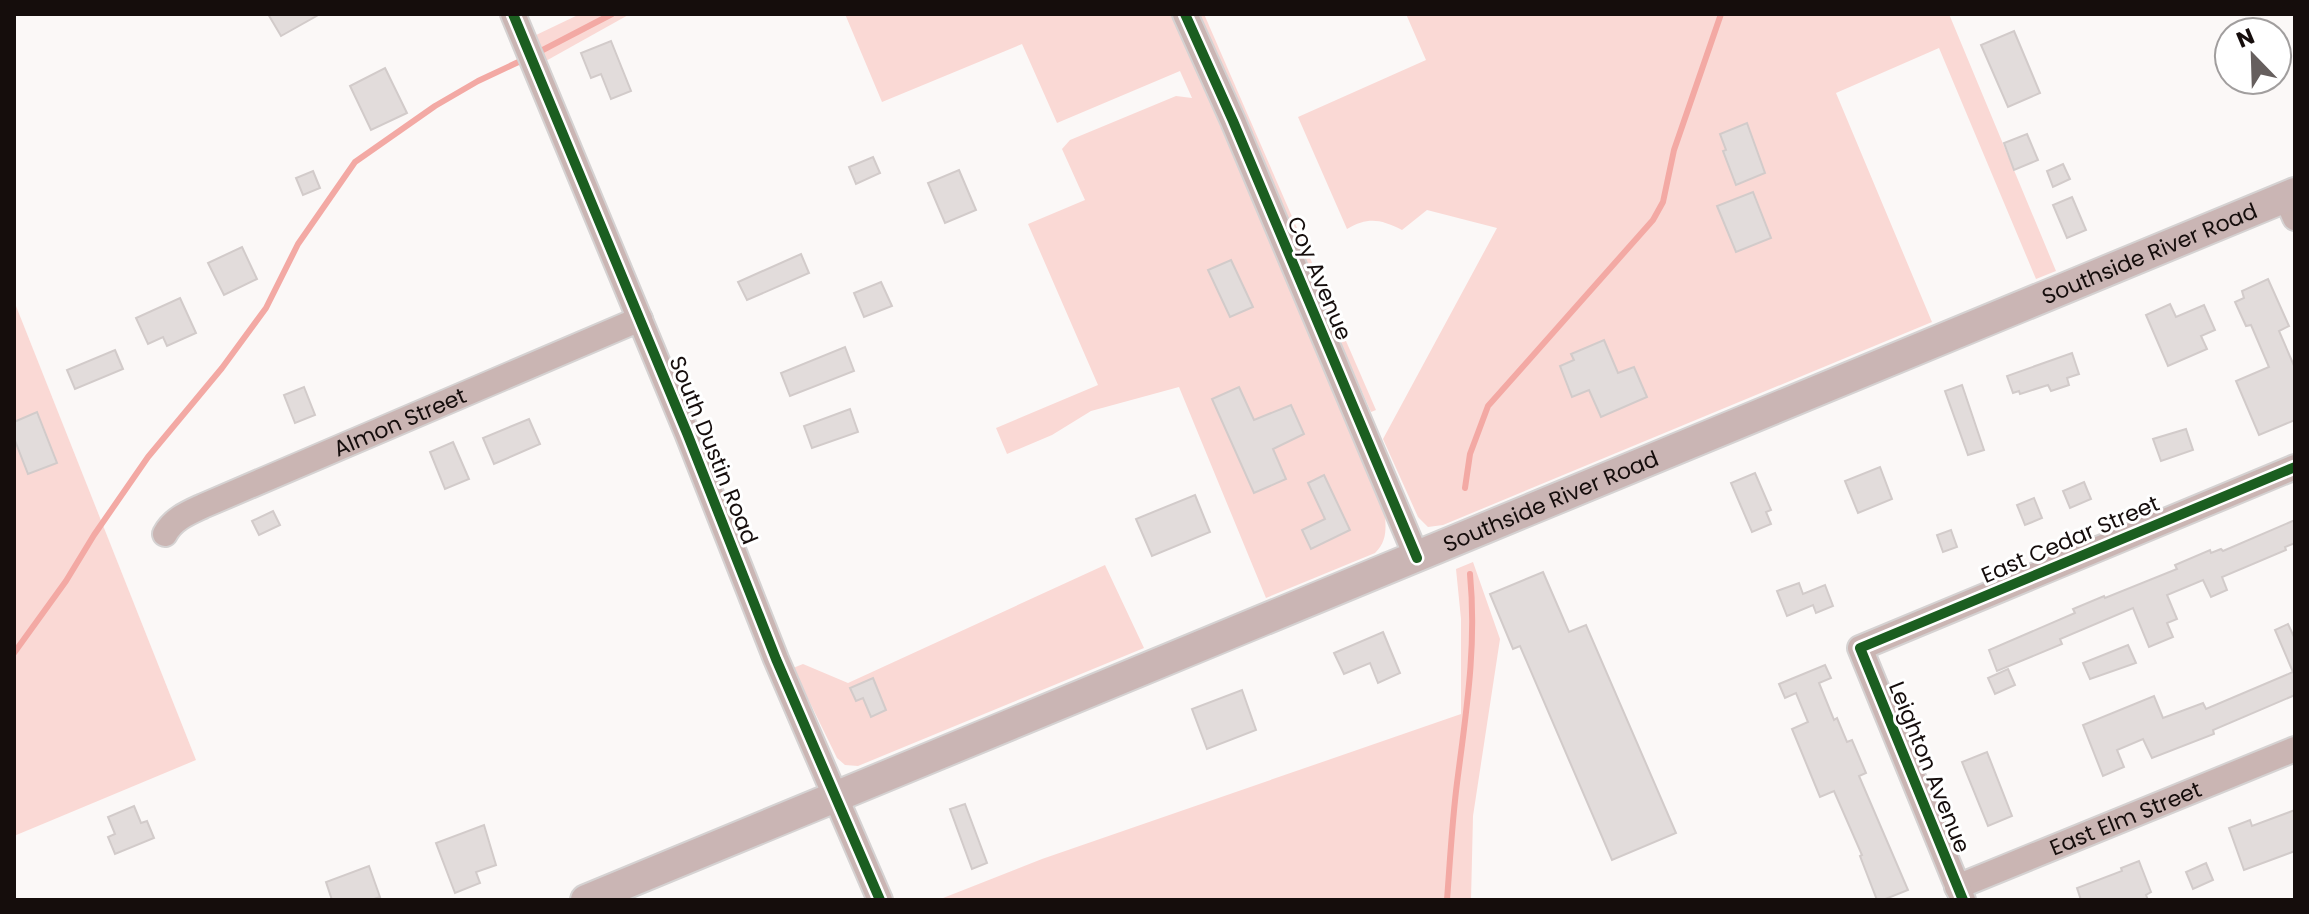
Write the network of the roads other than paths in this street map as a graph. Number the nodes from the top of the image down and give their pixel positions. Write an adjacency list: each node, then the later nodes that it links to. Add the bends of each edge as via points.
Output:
1 (513, 14): 4 (street, South Dustin Road)
2 (1185, 14): 7 (street, Coy Avenue)
3 (2292, 203): 7 (main road, Southside River Road)
4 (640, 319): 6 (street, Almon Street, via 203,506 179,518); 10 (street, South Dustin Road)
5 (2295, 467): 8 (street, East Cedar Street)
6 (165, 534)
7 (1417, 558): 10 (main road, Southside River Road)
8 (1860, 648): 11 (street, Leighton Avenue)
9 (2295, 749): 11 (street, East Elm Street)
10 (837, 797): 12 (main road, Southside River Road); 13 (street, South Dustin Road)
11 (1960, 893)
12 (586, 900)
13 (880, 900)

